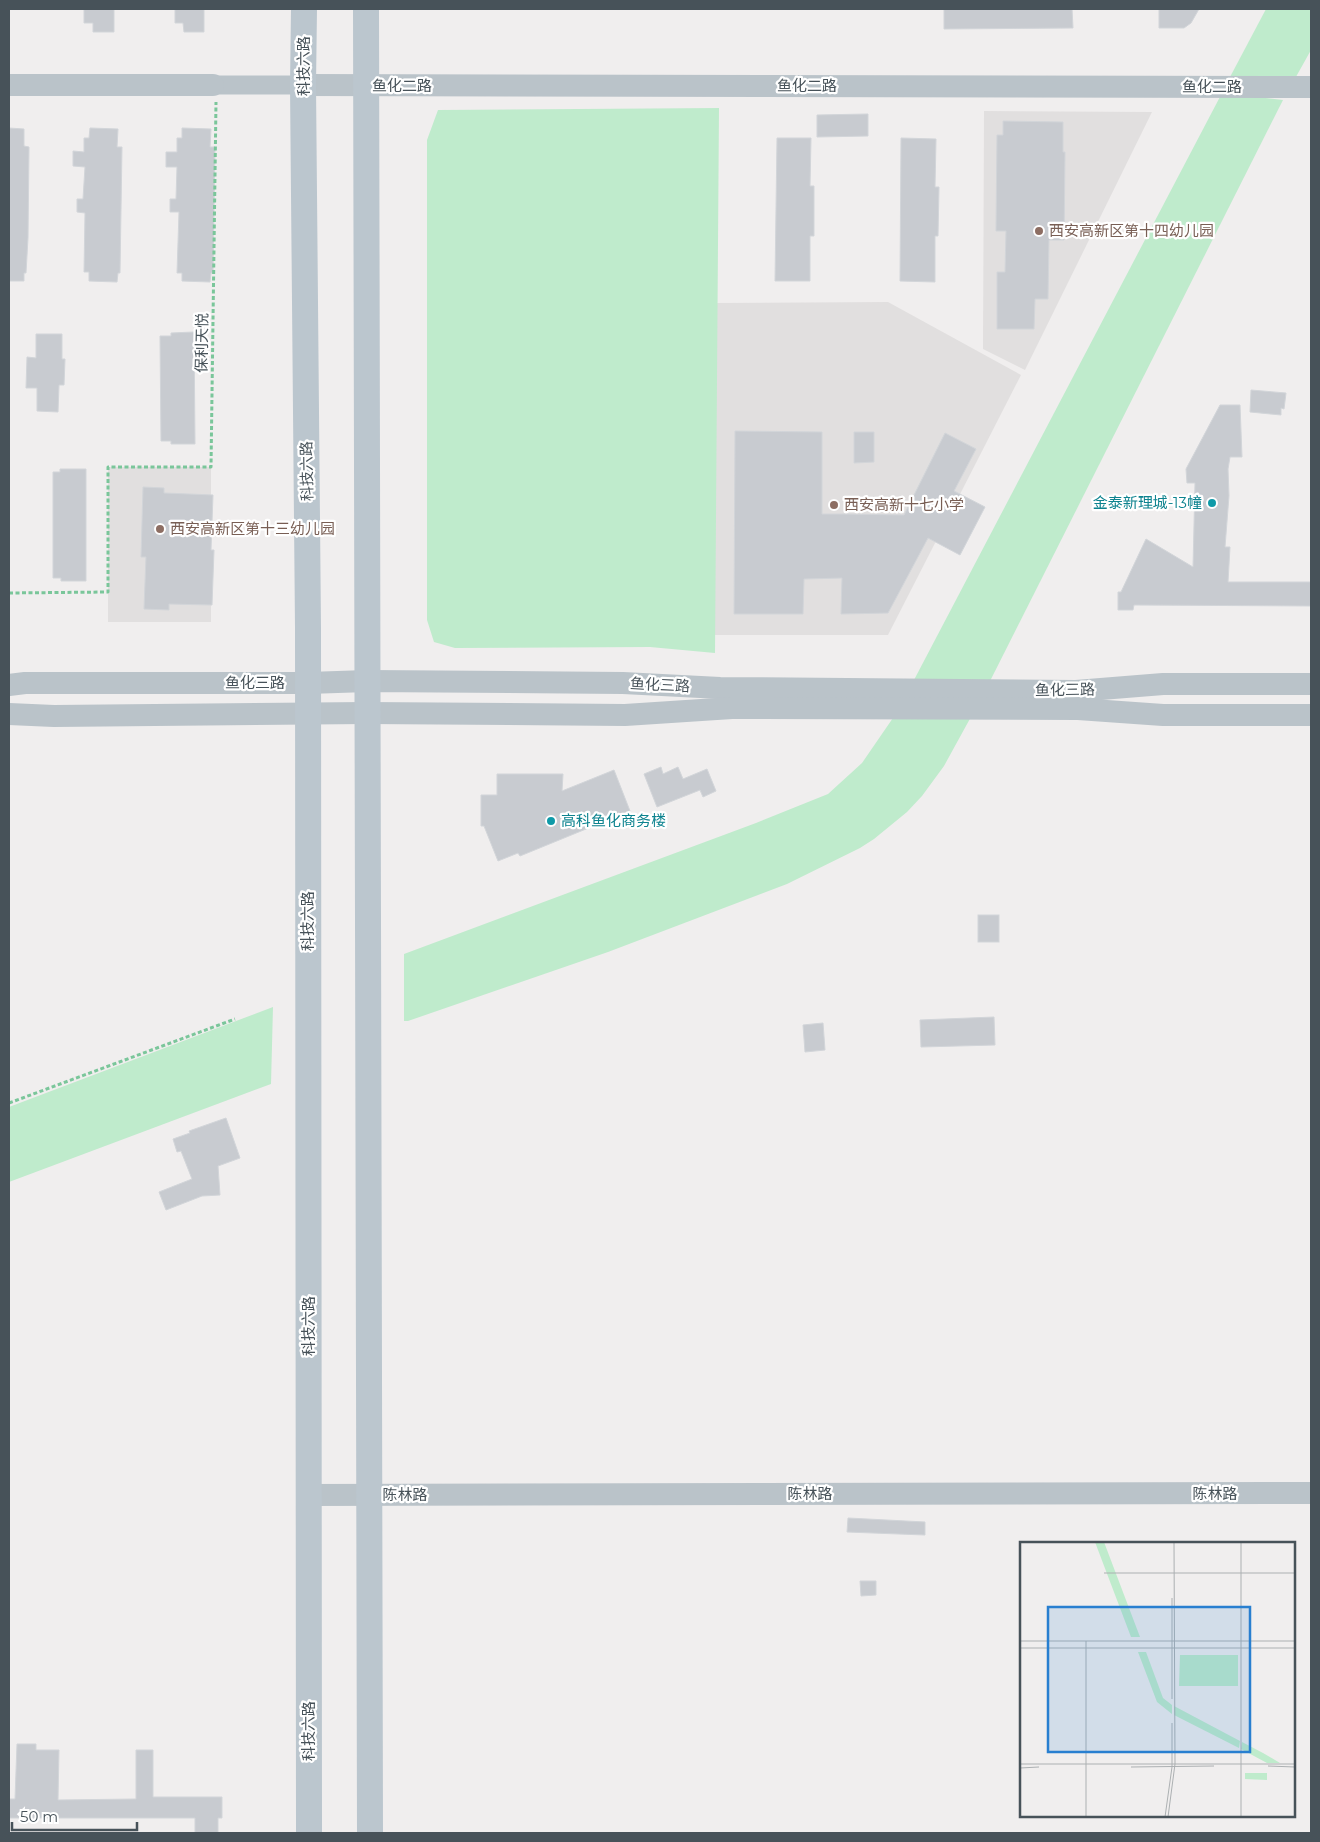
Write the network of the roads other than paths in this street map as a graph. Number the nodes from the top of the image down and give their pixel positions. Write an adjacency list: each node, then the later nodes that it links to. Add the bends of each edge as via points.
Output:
1 (304, 9): 4 (main road, 科技六路)
2 (366, 9): 5 (main road)
3 (9, 85): 7 (street)
4 (303, 86): 5 (street, 鱼化二路); 7 (street); 9 (main road, 科技六路)
5 (365, 86): 6 (street, 鱼化二路); 8 (main road)
6 (1311, 87)
7 (214, 92)
8 (367, 681): 9 (street, 鱼化三路); 10 (street, 鱼化三路, via 1076,691 1162,684); 12 (main road)
9 (308, 683): 11 (street, 鱼化三路); 14 (main road, 科技六路)
10 (1311, 684)
11 (9, 685)
12 (367, 713): 14 (street, 鱼化三路); 15 (street, 鱼化三路, via 625,715 732,708 1078,709 1162,716); 18 (main road)
13 (9, 714): 14 (street, 鱼化三路)
14 (308, 714): 17 (main road, 科技六路)
15 (1311, 715)
16 (1311, 1493): 18 (street, 陈林路)
17 (309, 1495): 18 (street, 陈林路); 19 (main road, 科技六路)
18 (370, 1495): 20 (main road)
19 (309, 1833)
20 (370, 1833)

